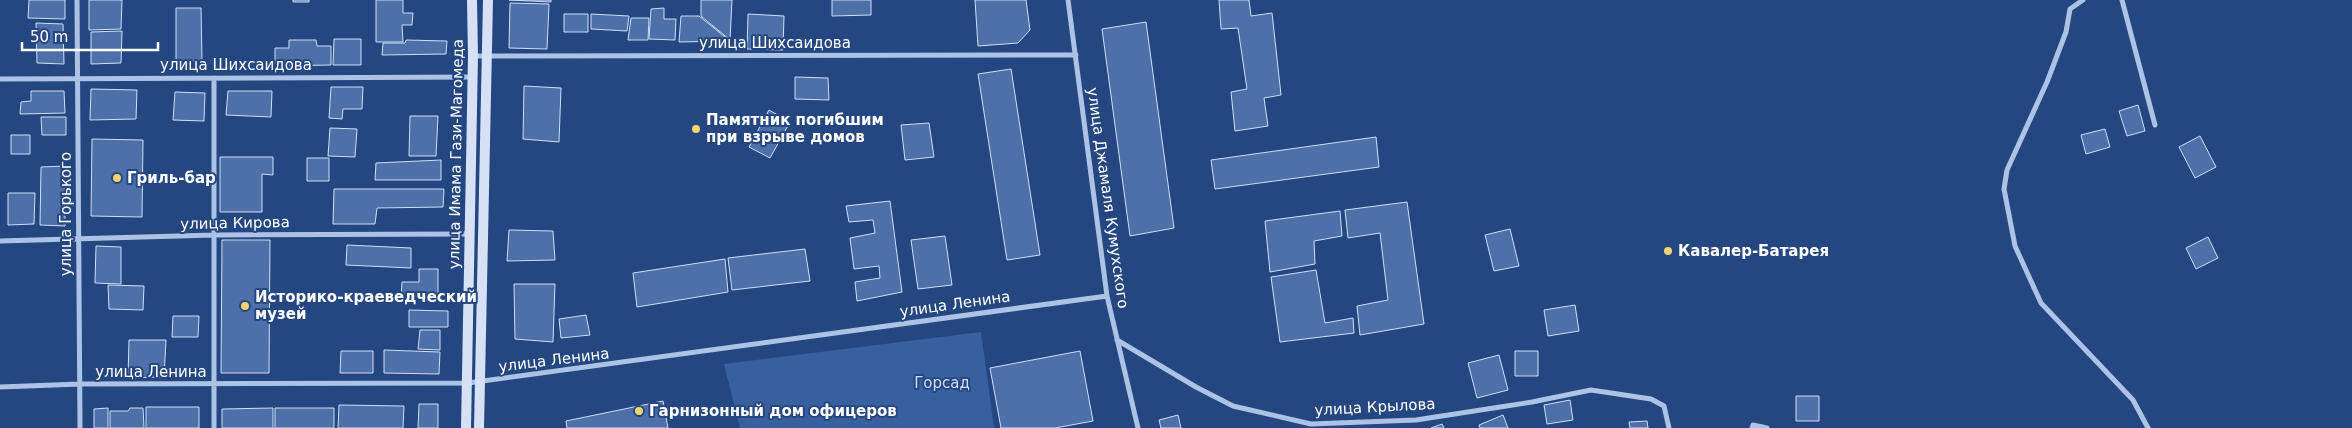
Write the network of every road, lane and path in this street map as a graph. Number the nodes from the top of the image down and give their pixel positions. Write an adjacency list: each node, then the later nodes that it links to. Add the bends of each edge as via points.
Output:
1 (77, 0): 11 (street, улица Горького)
2 (472, 0): 8 (main road, улица Имама Гази-Магомеда)
3 (488, 0): 9 (main road)
4 (1068, 0): 7 (street, улица Джамаля Кумухского)
5 (2082, 0): 34 (street, via 2070,9 2066,32 2007,170 2004,189 2015,246 2041,303 2133,400)
6 (2122, 0): 14 (street)
7 (1076, 55): 9 (street, улица Шихсаидова); 19 (street, улица Джамаля Кумухского)
8 (473, 56): 9 (street, улица Шихсаидова); 10 (main road, улица Имама Гази-Магомеда)
9 (489, 56): 21 (main road)
10 (473, 77): 12 (street, улица Шихсаидова); 15 (main road, улица Имама Гази-Магомеда)
11 (78, 78): 12 (street, улица Шихсаидова); 13 (street, улица Шихсаидова); 17 (street, улица Горького)
12 (214, 78): 16 (street)
13 (0, 79)
14 (2155, 125)
15 (470, 234): 16 (street, улица Кирова); 22 (main road, улица Имама Гази-Магомеда)
16 (214, 235): 17 (street, улица Кирова); 24 (street)
17 (79, 239): 18 (street, улица Кирова); 23 (street, улица Горького)
18 (0, 241)
19 (1107, 296): 20 (street, улица Джамаля Кумухского); 21 (street, улица Ленина)
20 (1117, 340): 30 (street, улица Джамаля Кумухского); 31 (street, улица Крылова, via 1233,406 1311,424 1416,420 1591,390 1652,399 1664,406)
21 (480, 382): 22 (street, улица Ленина); 29 (main road)
22 (468, 383): 24 (street, улица Ленина); 28 (main road, улица Имама Гази-Магомеда)
23 (80, 384): 24 (street, улица Ленина); 25 (street, улица Ленина); 26 (street, улица Горького)
24 (214, 384): 27 (street)
25 (0, 387)
26 (80, 428)
27 (214, 428)
28 (466, 428)
29 (479, 428)
30 (1138, 428)
31 (1669, 428)
32 (1752, 428): 33 (street, via 1753,425)
33 (1766, 428)
34 (2148, 428)

